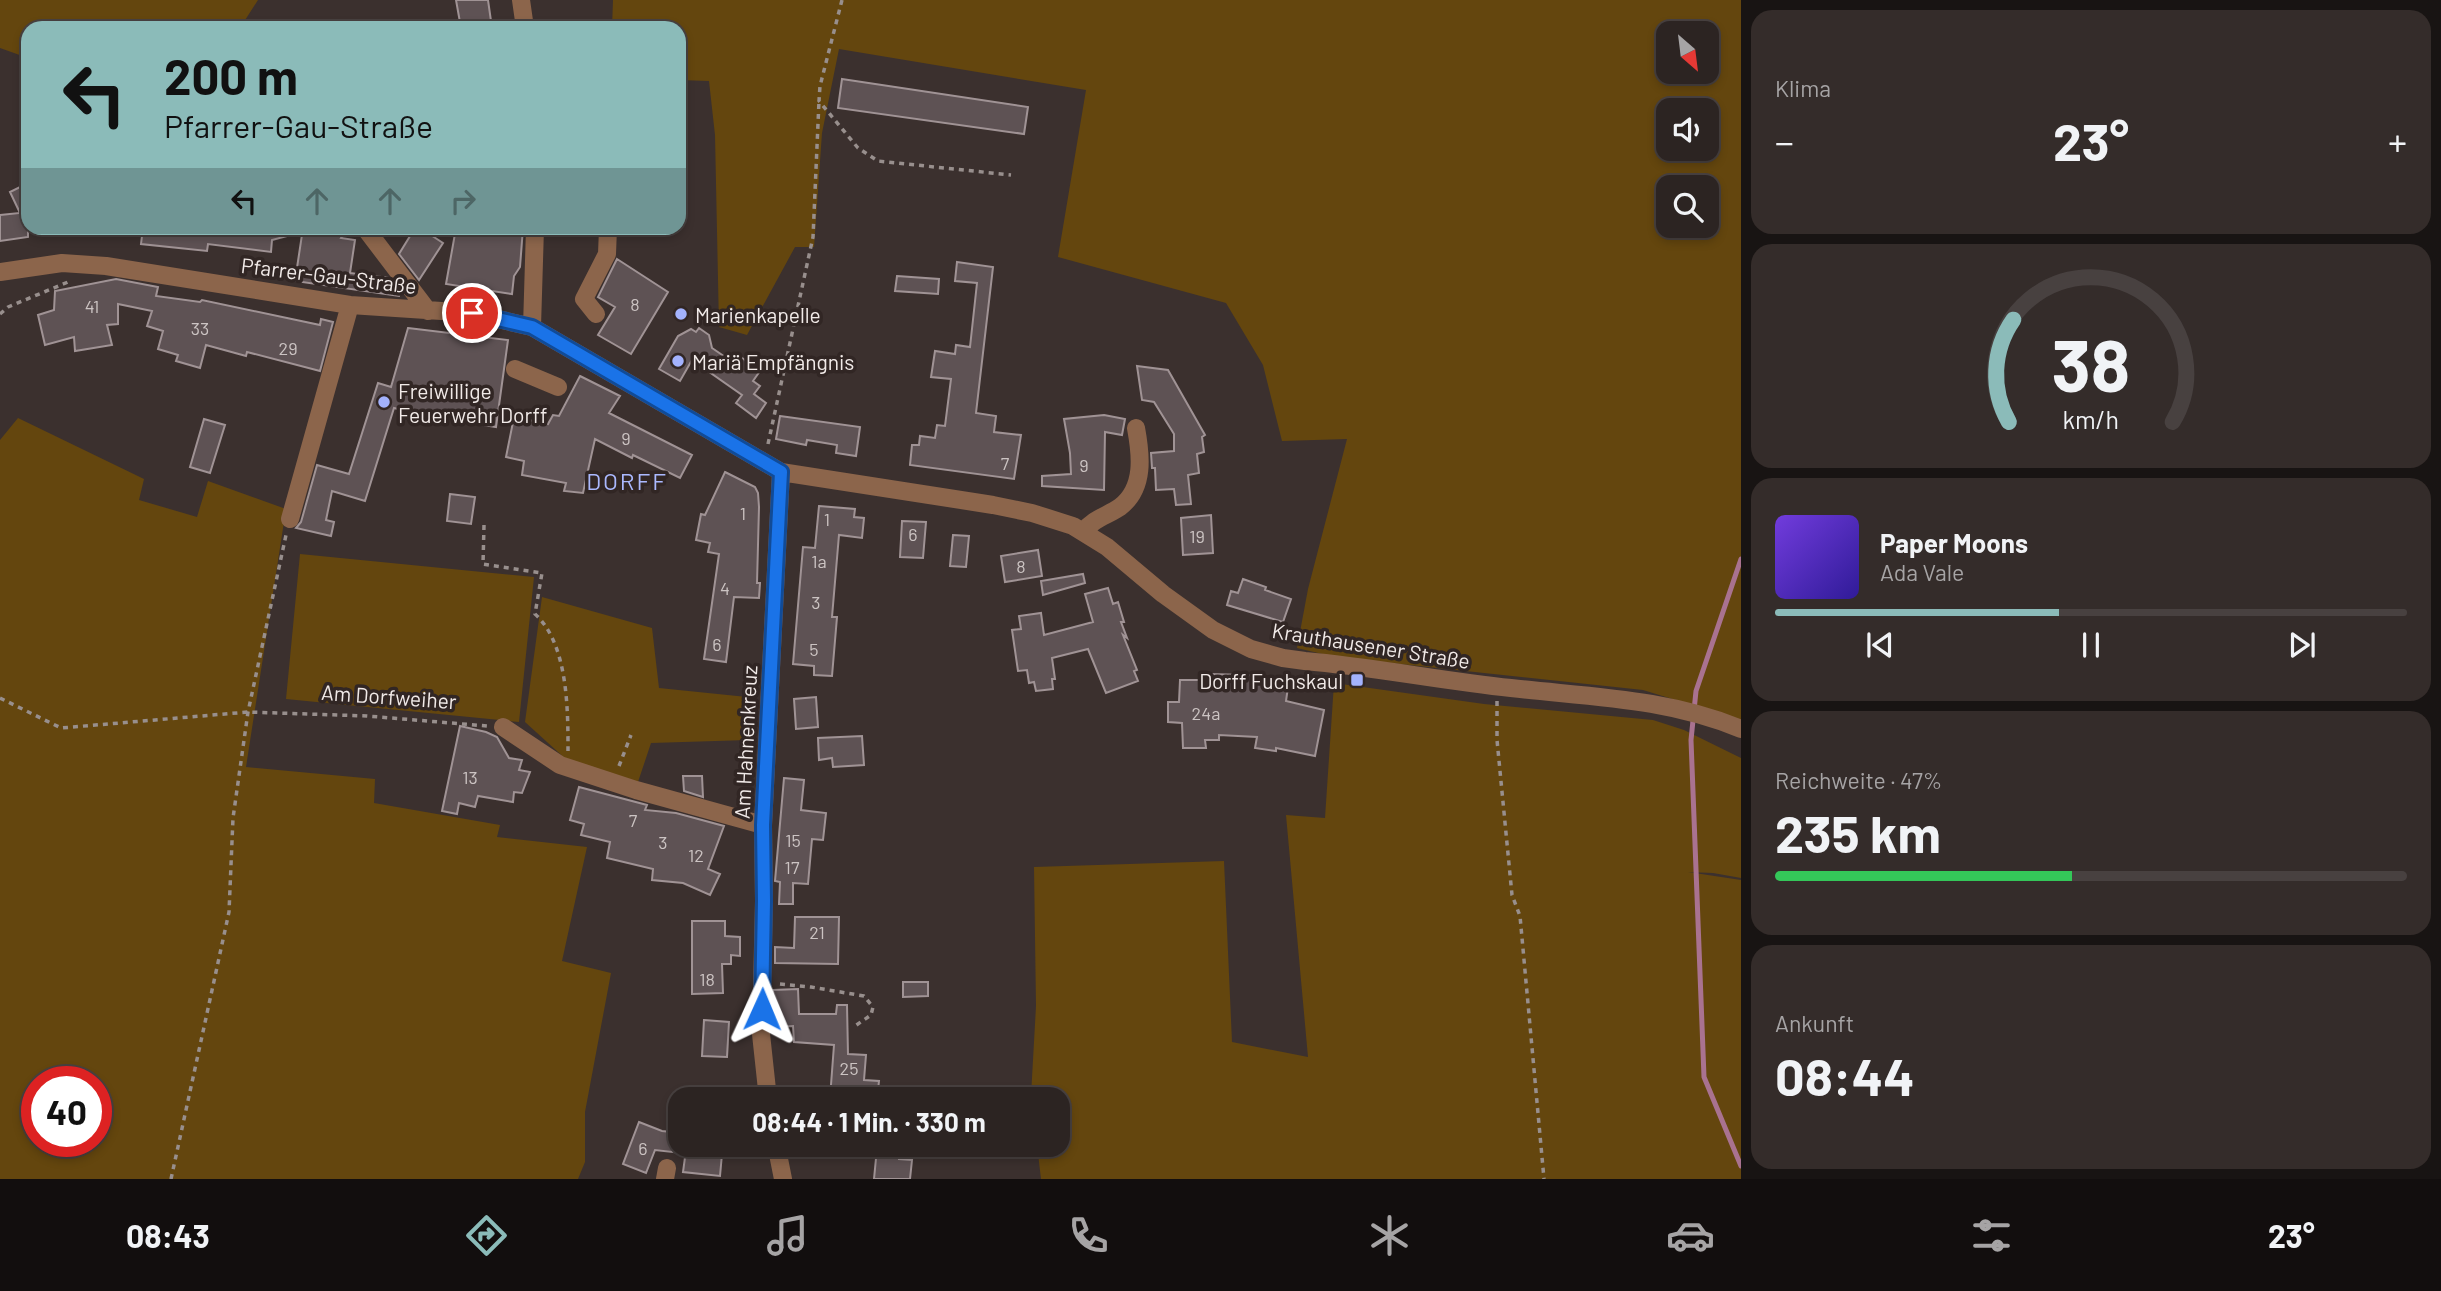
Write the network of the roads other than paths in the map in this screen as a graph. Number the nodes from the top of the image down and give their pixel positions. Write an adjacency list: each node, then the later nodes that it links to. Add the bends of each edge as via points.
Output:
1 (521, 0): 2 (street)
2 (524, 21)
3 (370, 235): 8 (street)
4 (536, 235): 10 (street)
5 (608, 235): 9 (street, via 607,254 584,299)
6 (0, 272): 7 (street, Pfarrer-Gau-Straße, via 62,263 106,266)
7 (350, 305): 8 (street, Pfarrer-Gau-Straße); 15 (street)
8 (428, 311): 10 (street, Pfarrer-Gau-Straße, via 472,313)
9 (596, 314)
10 (532, 327): 14 (street, Pfarrer-Gau-Straße)
11 (515, 369): 12 (street)
12 (558, 387)
13 (1136, 428): 16 (street, via 1141,460 1134,488 1121,506 1089,523)
14 (781, 472): 16 (street, Krauthausener Straße, via 993,505 1032,513); 19 (street, Am Hahnenkreuz)
15 (290, 519)
16 (1083, 532): 18 (street, Krauthausener Straße, via 1213,630 1251,649 1305,662 1649,702 1707,715)
17 (503, 727): 19 (street, via 560,765)
18 (1741, 729)
19 (763, 825): 20 (street, Am Hahnenkreuz, via 761,1034)
20 (767, 1087)
21 (779, 1157): 22 (street)
22 (783, 1179)

